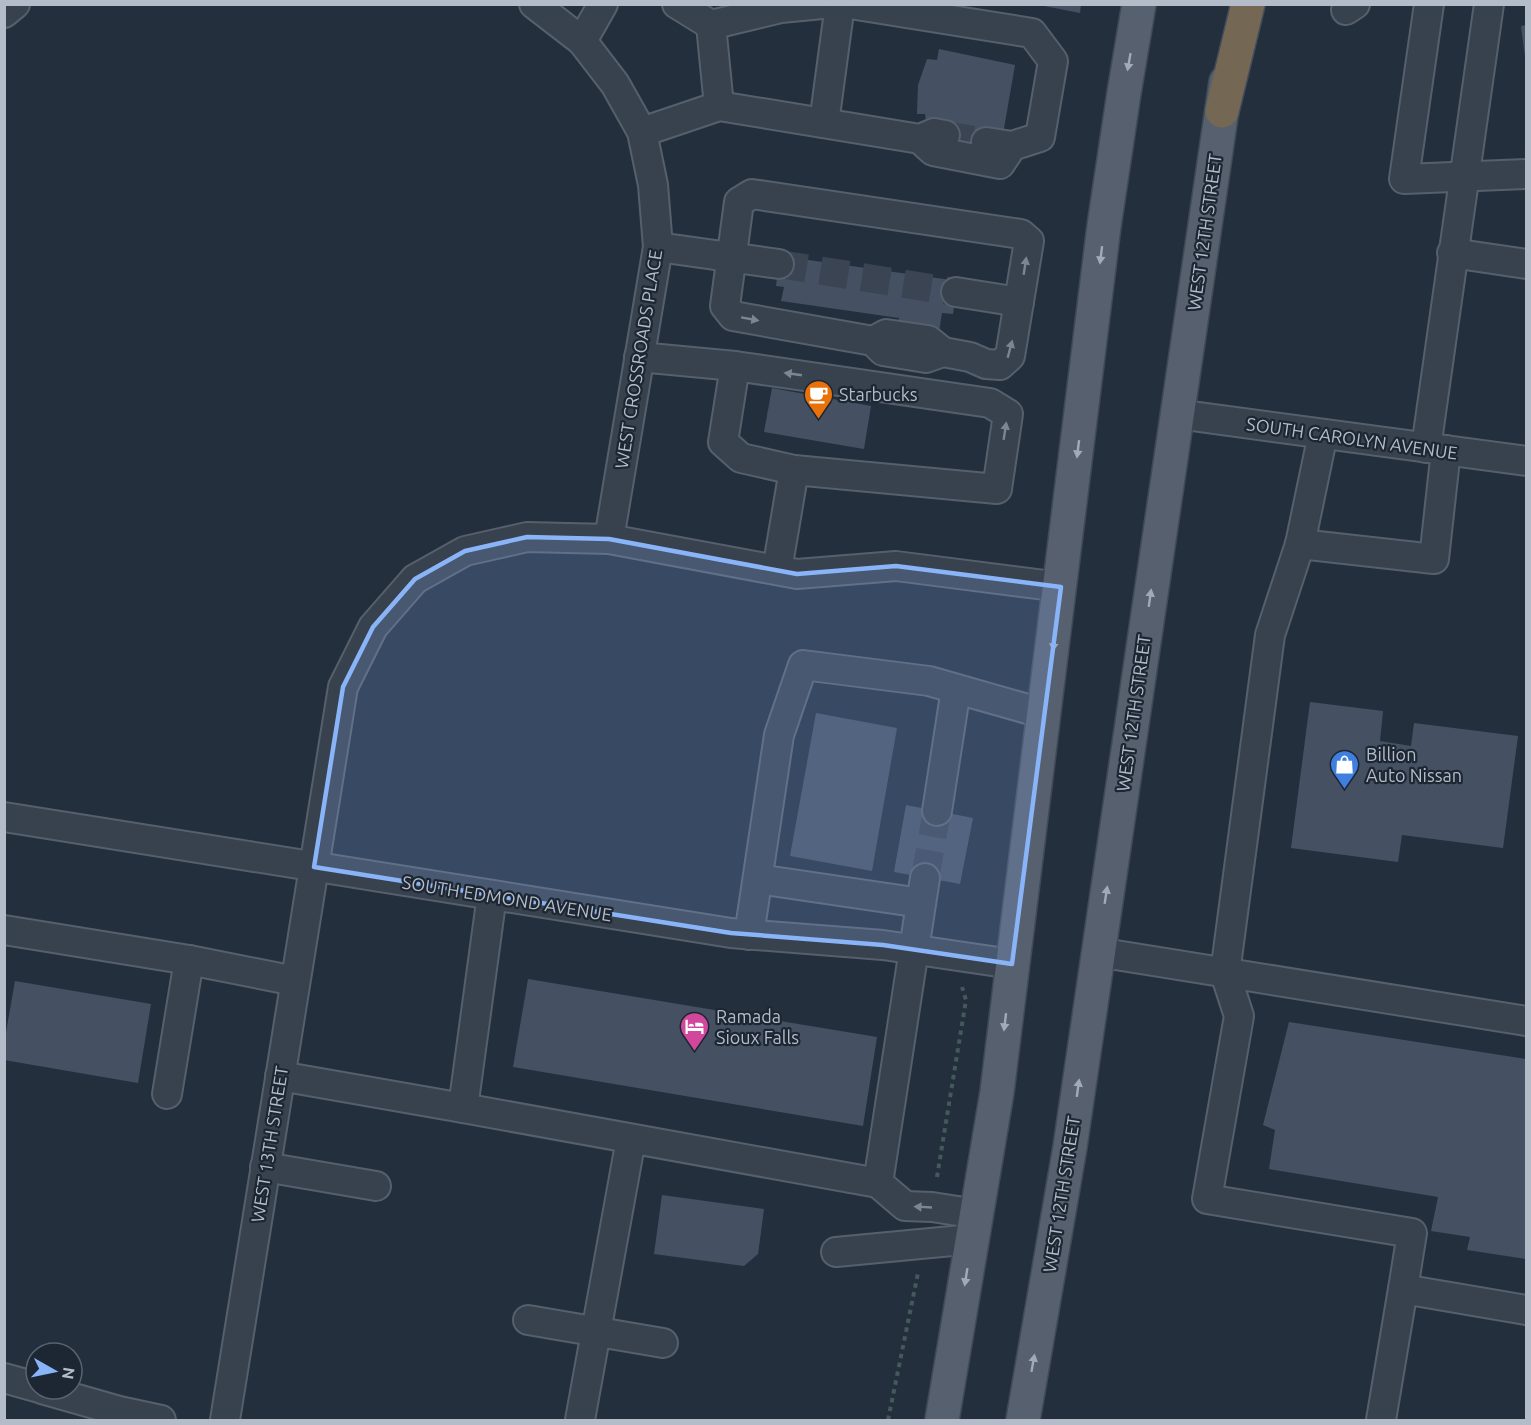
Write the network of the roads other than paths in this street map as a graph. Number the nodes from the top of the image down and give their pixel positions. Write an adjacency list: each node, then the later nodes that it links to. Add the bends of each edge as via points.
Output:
1 (15, 4): 13 (street)
2 (534, 4): 15 (street, WEST CROSSROADS PLACE)
3 (603, 4): 15 (street)
4 (677, 4): 14 (street)
5 (822, 4): 14 (street, via 781,8)
6 (840, 4): 18 (street)
7 (850, 4): 18 (street, via 1032,33 1053,61 1040,137 999,144 1000,164 933,151 933,137)
8 (1139, 4): 39 (main road, one-way to 39, via 1104,226)
9 (1239, 4): 17 (main road, WEST 12TH STREET)
10 (1248, 4): 17 (highway)
11 (1429, 4): 21 (street, via 1404,179)
12 (1489, 4): 21 (street)
13 (4, 13)
14 (711, 25): 16 (street)
15 (582, 42): 19 (street, WEST CROSSROADS PLACE, via 615,84)
16 (719, 106): 18 (street); 19 (street)
17 (1222, 111): 31 (main road, WEST 12TH STREET)
18 (824, 123)
19 (642, 132): 22 (street, WEST CROSSROADS PLACE, via 653,185)
20 (1527, 174): 21 (street)
21 (1464, 176): 23 (street)
22 (658, 247): 24 (street); 29 (street, WEST CROSSROADS PLACE)
23 (1452, 253): 26 (street); 33 (street)
24 (731, 257): 25 (street); 28 (street, one-way to 28, via 725,306 733,316 873,341 886,334 928,340 943,352 986,364 1000,365 1010,356); 28 (street, one-way to 24, via 1029,241 1021,234 752,194 739,202)
25 (779, 264)
26 (1527, 264)
27 (956, 292): 28 (street)
28 (1019, 302)
29 (639, 357): 30 (street); 36 (street, WEST CROSSROADS PLACE)
30 (735, 366): 35 (street, via 723,441 741,458); 35 (street, one-way to 30, via 997,489 1008,414 990,403)
31 (1177, 414): 32 (street, SOUTH CAROLYN AVENUE); 50 (main road, WEST 12TH STREET, one-way to 31)
32 (1323, 434): 33 (street, SOUTH CAROLYN AVENUE); 37 (street)
33 (1436, 449): 34 (street, SOUTH CAROLYN AVENUE); 37 (street, via 1434,559)
34 (1527, 461)
35 (794, 470): 38 (street)
36 (609, 539): 38 (street, WEST 13TH STREET); 44 (street, WEST 13TH STREET, via 527,537 465,551 415,579 372,627 342,687)
37 (1300, 544): 53 (street, via 1270,635)
38 (777, 570): 39 (street, WEST 13TH STREET, via 797,574 896,566)
39 (1061, 587): 41 (main road, one-way to 41)
40 (956, 689): 41 (street); 42 (street); 45 (street, via 929,681 803,665 779,735)
41 (1045, 714): 52 (main road)
42 (937, 811)
43 (4, 817): 44 (street, SOUTH EDMOND AVENUE)
44 (314, 867): 46 (street, SOUTH EDMOND AVENUE); 54 (street, WEST 13TH STREET)
45 (758, 879): 48 (street); 49 (street, via 923,891)
46 (492, 895): 48 (street, SOUTH EDMOND AVENUE); 58 (street)
47 (4, 930): 51 (street)
48 (749, 934): 49 (street, SOUTH EDMOND AVENUE)
49 (914, 950): 52 (street, SOUTH EDMOND AVENUE); 61 (street)
50 (1097, 952): 53 (street); 77 (main road, WEST 12TH STREET, one-way to 50, via 1070,1147)
51 (189, 960): 54 (street); 57 (street)
52 (1012, 964): 63 (main road, one-way to 63)
53 (1225, 973): 55 (street); 65 (street, via 1239,1017 1207,1199 1413,1233)
54 (295, 981): 56 (street, WEST 13TH STREET)
55 (1527, 1022)
56 (280, 1076): 58 (street); 60 (street, WEST 13TH STREET)
57 (167, 1094)
58 (463, 1107): 59 (street)
59 (631, 1139): 61 (street); 68 (street)
60 (266, 1167): 62 (street); 74 (street, WEST 13TH STREET)
61 (878, 1183): 63 (street, one-way to 61, via 932,1207 905,1206)
62 (376, 1186)
63 (975, 1227): 64 (street); 76 (main road, one-way to 76)
64 (836, 1252)
65 (1403, 1289): 66 (street); 78 (street)
66 (1527, 1310)
67 (528, 1320): 68 (street)
68 (596, 1330): 69 (street); 75 (street)
69 (663, 1343)
70 (4, 1378): 71 (street)
71 (24, 1384)
72 (84, 1401): 73 (street)
73 (161, 1420)
74 (225, 1420)
75 (580, 1420)
76 (942, 1420)
77 (1023, 1420)
78 (1381, 1420)

